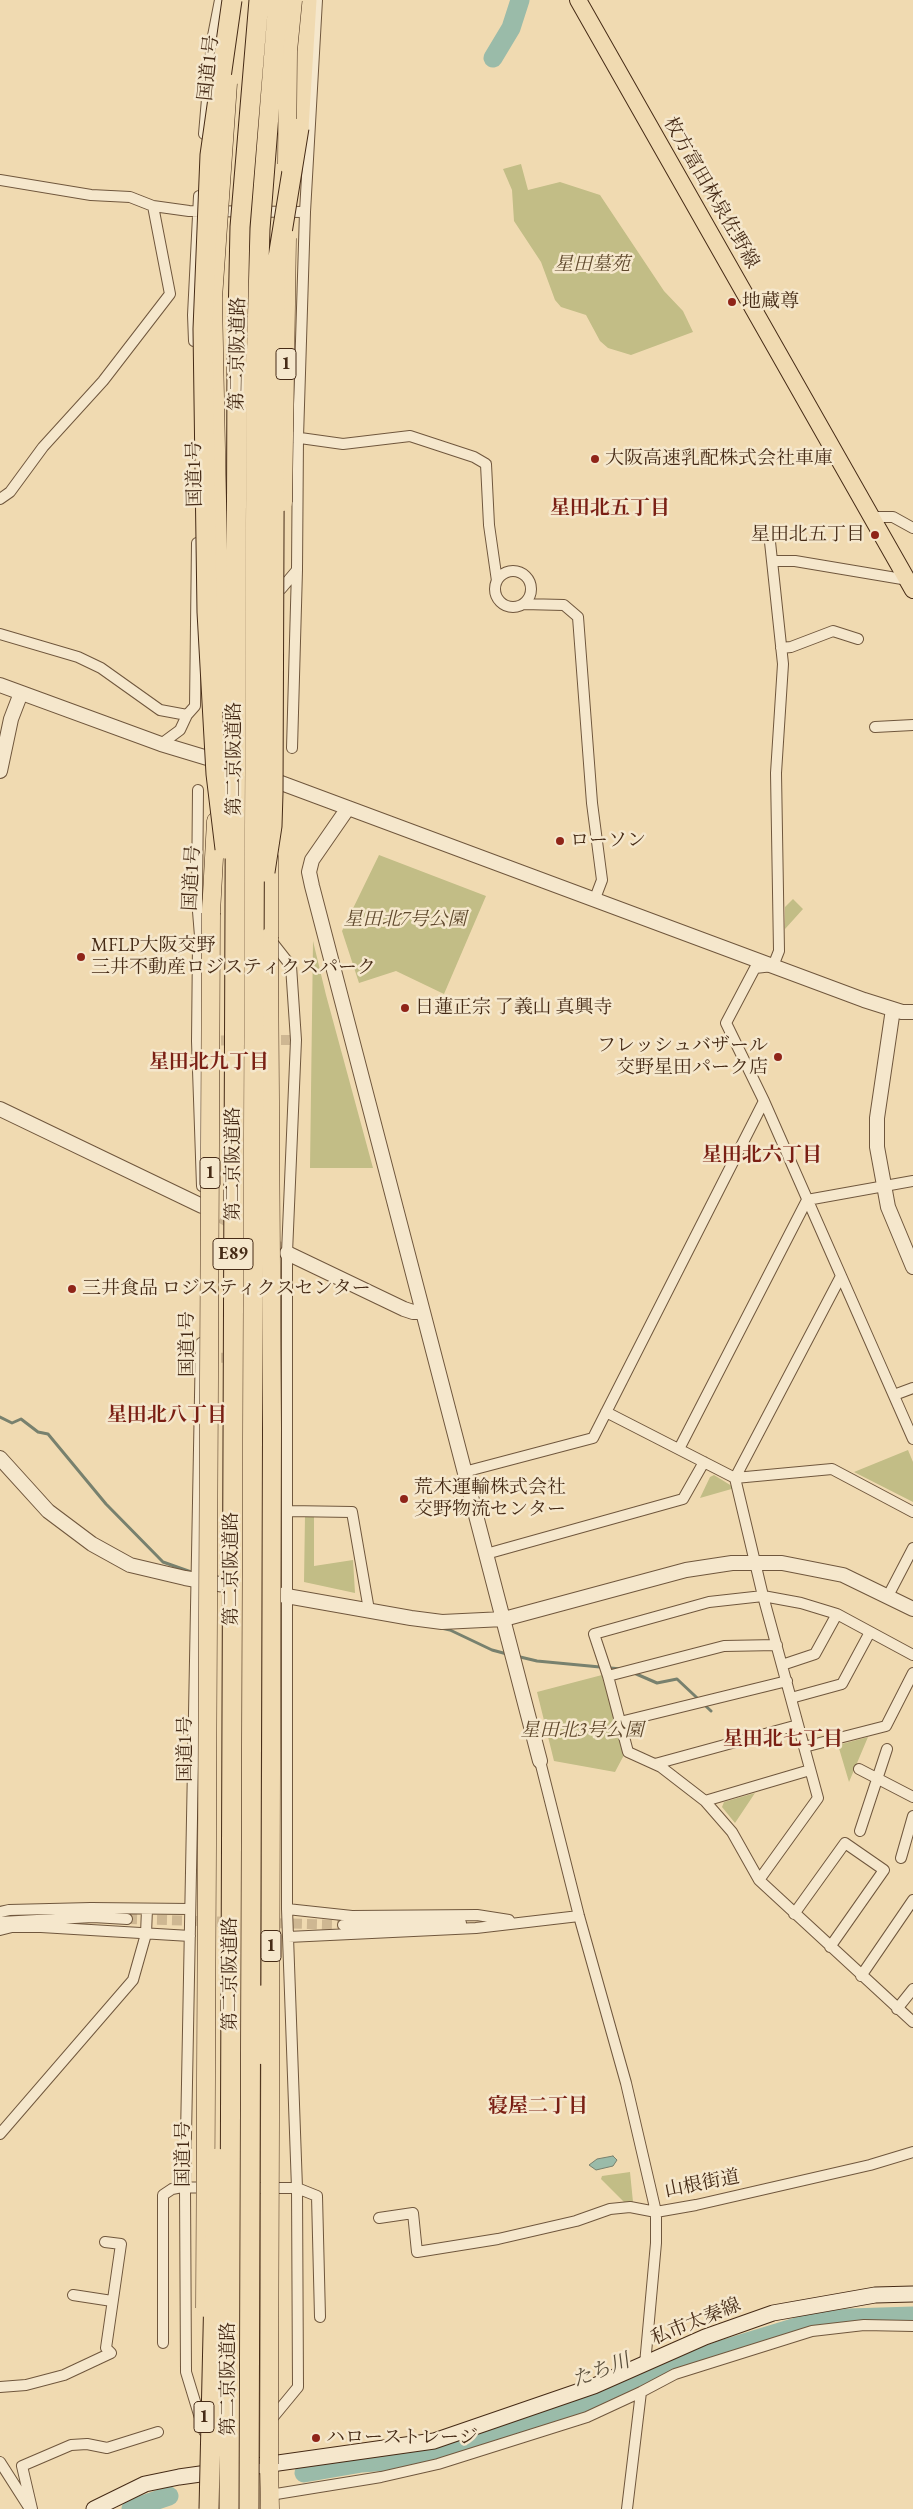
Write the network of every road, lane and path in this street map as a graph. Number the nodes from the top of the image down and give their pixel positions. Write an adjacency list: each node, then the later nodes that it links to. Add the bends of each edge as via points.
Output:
1 (220, 0): 12 (street, via 212,41)
2 (232, 0): 45 (highway, bridge, via 210,155 203,329 210,660 216,774)
3 (238, 0): 36 (highway, 国道1号 / 1, bridge, via 229,64 214,298)
4 (259, 0): 45 (highway, 第二京阪道路 / E89, bridge, via 240,245)
5 (278, 0): 44 (highway, 第二京阪道路 / E89, bridge, via 260,229 256,367)
6 (293, 0): 24 (highway, 1, bridge, via 288,51 286,382)
7 (307, 0): 44 (highway, bridge, via 299,128 275,276 273,793)
8 (317, 0): 13 (street)
9 (578, 0): 17 (main road, 枚方富田林泉佐野線)
10 (0, 180): 11 (street, via 91,195 130,197)
11 (154, 206): 12 (street); 16 (street, via 170,294 103,381 43,447 10,492)
12 (198, 210): 13 (street); 14 (street, via 193,315)
13 (305, 212): 15 (street)
14 (198, 422): 15 (street); 31 (street, via 195,706)
15 (298, 437): 21 (street); 22 (street, via 343,444 410,436 486,464 489,525)
16 (0, 499)
17 (873, 517): 18 (street, via 893,517); 23 (main road, 枚方富田林泉佐野線)
18 (913, 528)
19 (770, 542): 20 (street)
20 (772, 562): 23 (street, via 796,561); 28 (street)
21 (297, 570): 24 (street); 35 (street)
22 (497, 581): 25 (street, via 496,592 501,602 512,607); 25 (street, via 512,571 528,577 530,595)
23 (910, 585)
24 (280, 588): 38 (highway, 1, bridge)
25 (523, 604): 41 (street, via 564,604 578,617 592,803 602,880)
26 (0, 634): 31 (street, via 78,657 101,668 160,710)
27 (858, 639): 28 (street, via 833,632)
28 (781, 648): 46 (street, via 783,675 776,773 779,951)
29 (0, 685): 30 (street)
30 (21, 693): 34 (street); 37 (street, via 11,719)
31 (187, 715): 34 (street, via 180,730)
32 (913, 726): 33 (street)
33 (875, 727)
34 (161, 744): 36 (street)
35 (292, 748)
36 (220, 761): 38 (street); 42 (highway, 国道1号 / 1)
37 (0, 771)
38 (269, 779): 40 (street); 44 (highway, 1)
39 (198, 790): 43 (street)
40 (348, 808): 41 (street); 57 (street, via 312,860 312,886)
41 (594, 901): 46 (street)
42 (211, 913): 43 (street); 147 (highway, 国道1号 / 1, bridge)
43 (200, 936): 53 (street, via 197,1041)
44 (262, 936): 54 (street, via 291,966 296,1030); 68 (highway, 1, bridge); 108 (highway, 第二京阪道路 / E89, bridge)
45 (235, 937): 109 (highway, 第二京阪道路 / E89, bridge)
46 (773, 966): 47 (street); 48 (street, via 755,968 726,1024)
47 (905, 1013): 51 (street, via 877,1118 877,1147)
48 (764, 1101): 52 (street); 60 (street)
49 (0, 1109): 53 (street)
50 (913, 1181): 51 (street)
51 (884, 1187): 52 (street); 55 (street, via 888,1207)
52 (807, 1200): 56 (street); 62 (street)
53 (202, 1206): 74 (street)
54 (287, 1253): 57 (street, via 404,1309); 67 (street)
55 (913, 1268)
56 (841, 1276): 59 (street); 66 (street)
57 (423, 1312): 65 (street)
58 (913, 1388): 59 (street)
59 (894, 1395): 61 (street)
60 (606, 1412): 62 (street); 65 (street, via 593,1438)
61 (913, 1439)
62 (679, 1449): 64 (street)
63 (0, 1458): 74 (street, via 48,1511 92,1544 130,1565)
64 (704, 1462): 66 (street); 72 (street, via 683,1499)
65 (464, 1472): 72 (street)
66 (735, 1478): 70 (street, via 832,1469); 73 (street)
67 (289, 1487): 68 (street); 69 (street)
68 (271, 1502): 89 (highway, 1, bridge)
69 (288, 1511): 75 (street); 79 (street, via 352,1512)
70 (913, 1512)
71 (913, 1548): 77 (street)
72 (486, 1554): 81 (street)
73 (756, 1563): 76 (street); 77 (street, via 782,1563 843,1575); 81 (street, via 686,1570)
74 (196, 1580): 75 (street); 112 (street)
75 (288, 1595): 79 (street); 100 (street)
76 (763, 1596): 80 (street); 83 (street); 87 (street, via 709,1602 594,1634)
77 (888, 1596): 78 (street)
78 (913, 1609)
79 (369, 1610): 81 (street, via 442,1622)
80 (837, 1614): 82 (street); 85 (street, via 815,1654)
81 (504, 1619): 96 (street)
82 (870, 1632): 84 (street); 91 (street, via 842,1684)
83 (777, 1645): 85 (street); 87 (street, via 724,1646)
84 (913, 1655)
85 (782, 1665): 88 (street)
86 (913, 1673): 90 (street)
87 (608, 1676): 92 (street)
88 (787, 1681): 91 (street); 92 (street)
89 (271, 1689): 100 (street, via 276,1746); 146 (highway, 1, bridge)
90 (909, 1689): 94 (street, via 886,1726)
91 (791, 1698): 93 (street)
92 (620, 1722): 97 (street, via 628,1752)
93 (798, 1725): 94 (street); 97 (street)
94 (804, 1747): 99 (street)
95 (887, 1749): 101 (street)
96 (540, 1761): 116 (street)
97 (655, 1764): 103 (street)
98 (859, 1769): 101 (street)
99 (810, 1770): 103 (street); 107 (street, via 818,1798)
100 (287, 1774): 113 (street)
101 (877, 1779): 102 (street); 105 (street)
102 (913, 1797)
103 (705, 1801): 107 (street, via 732,1832)
104 (913, 1816): 106 (street)
105 (860, 1831)
106 (900, 1858)
107 (759, 1880): 115 (street)
108 (252, 1897): 153 (highway, bridge, via 264,2021); 159 (highway, 第二京阪道路 / E89, bridge)
109 (231, 1899): 157 (highway, bridge, via 220,2049); 158 (highway, 第二京阪道路 / E89, bridge)
110 (913, 1900): 126 (street)
111 (147, 1909): 112 (street); 114 (street); 122 (street)
112 (190, 1909): 123 (street)
113 (287, 1909): 119 (street, via 352,1916 477,1915); 124 (street)
114 (0, 1912)
115 (794, 1914): 125 (street); 125 (street, via 844,1843 884,1870)
116 (578, 1916): 119 (street); 134 (street, via 626,2083)
117 (127, 1919): 118 (street)
118 (0, 1922)
119 (517, 1922): 120 (street); 124 (street, via 476,1928)
120 (343, 1925)
121 (0, 1930): 122 (street, via 41,1927)
122 (146, 1934): 123 (street); 130 (street, via 133,1980)
123 (190, 1936): 132 (street)
124 (288, 1938): 133 (street)
125 (830, 1947): 126 (street)
126 (861, 1976): 128 (street)
127 (913, 1989): 128 (street)
128 (897, 2009): 129 (street)
129 (913, 2022)
130 (0, 2134)
131 (913, 2152): 134 (street, 山根街道, via 870,2165)
132 (185, 2188): 133 (street); 142 (street, via 163,2194); 147 (street, via 186,2372)
133 (297, 2188): 140 (street, via 317,2196); 146 (street, via 298,2387)
134 (656, 2212): 135 (street, 山根街道, via 630,2207 610,2209 576,2221 498,2239 417,2252 413,2213); 143 (street)
135 (379, 2218)
136 (105, 2242): 139 (street, via 121,2244)
137 (913, 2294): 143 (main road, 私市太秦線, via 875,2296 773,2313)
138 (73, 2295): 139 (street)
139 (112, 2301): 144 (street, via 106,2348 111,2354 64,2375 26,2385)
140 (320, 2317)
141 (913, 2326): 145 (street, via 864,2325 812,2331 675,2374)
142 (163, 2343)
143 (645, 2364): 150 (main road, 私市太秦線, via 434,2441)
144 (0, 2387)
145 (642, 2392): 153 (street, via 587,2417 438,2464); 160 (street)
146 (270, 2421): 150 (highway, 1, bridge)
147 (204, 2431): 152 (highway, 国道1号 / 1)
148 (158, 2432): 154 (street, via 107,2448 71,2445 22,2466)
149 (0, 2462): 151 (street)
150 (269, 2464): 152 (main road, 私市太秦線); 153 (highway, 1)
151 (3, 2471): 154 (street)
152 (203, 2474): 155 (main road, 私市太秦線, via 146,2484); 156 (highway, 国道1号 / 1)
153 (268, 2505)
154 (31, 2509)
155 (94, 2509)
156 (203, 2509)
157 (209, 2509)
158 (229, 2509)
159 (249, 2509)
160 (628, 2509)

